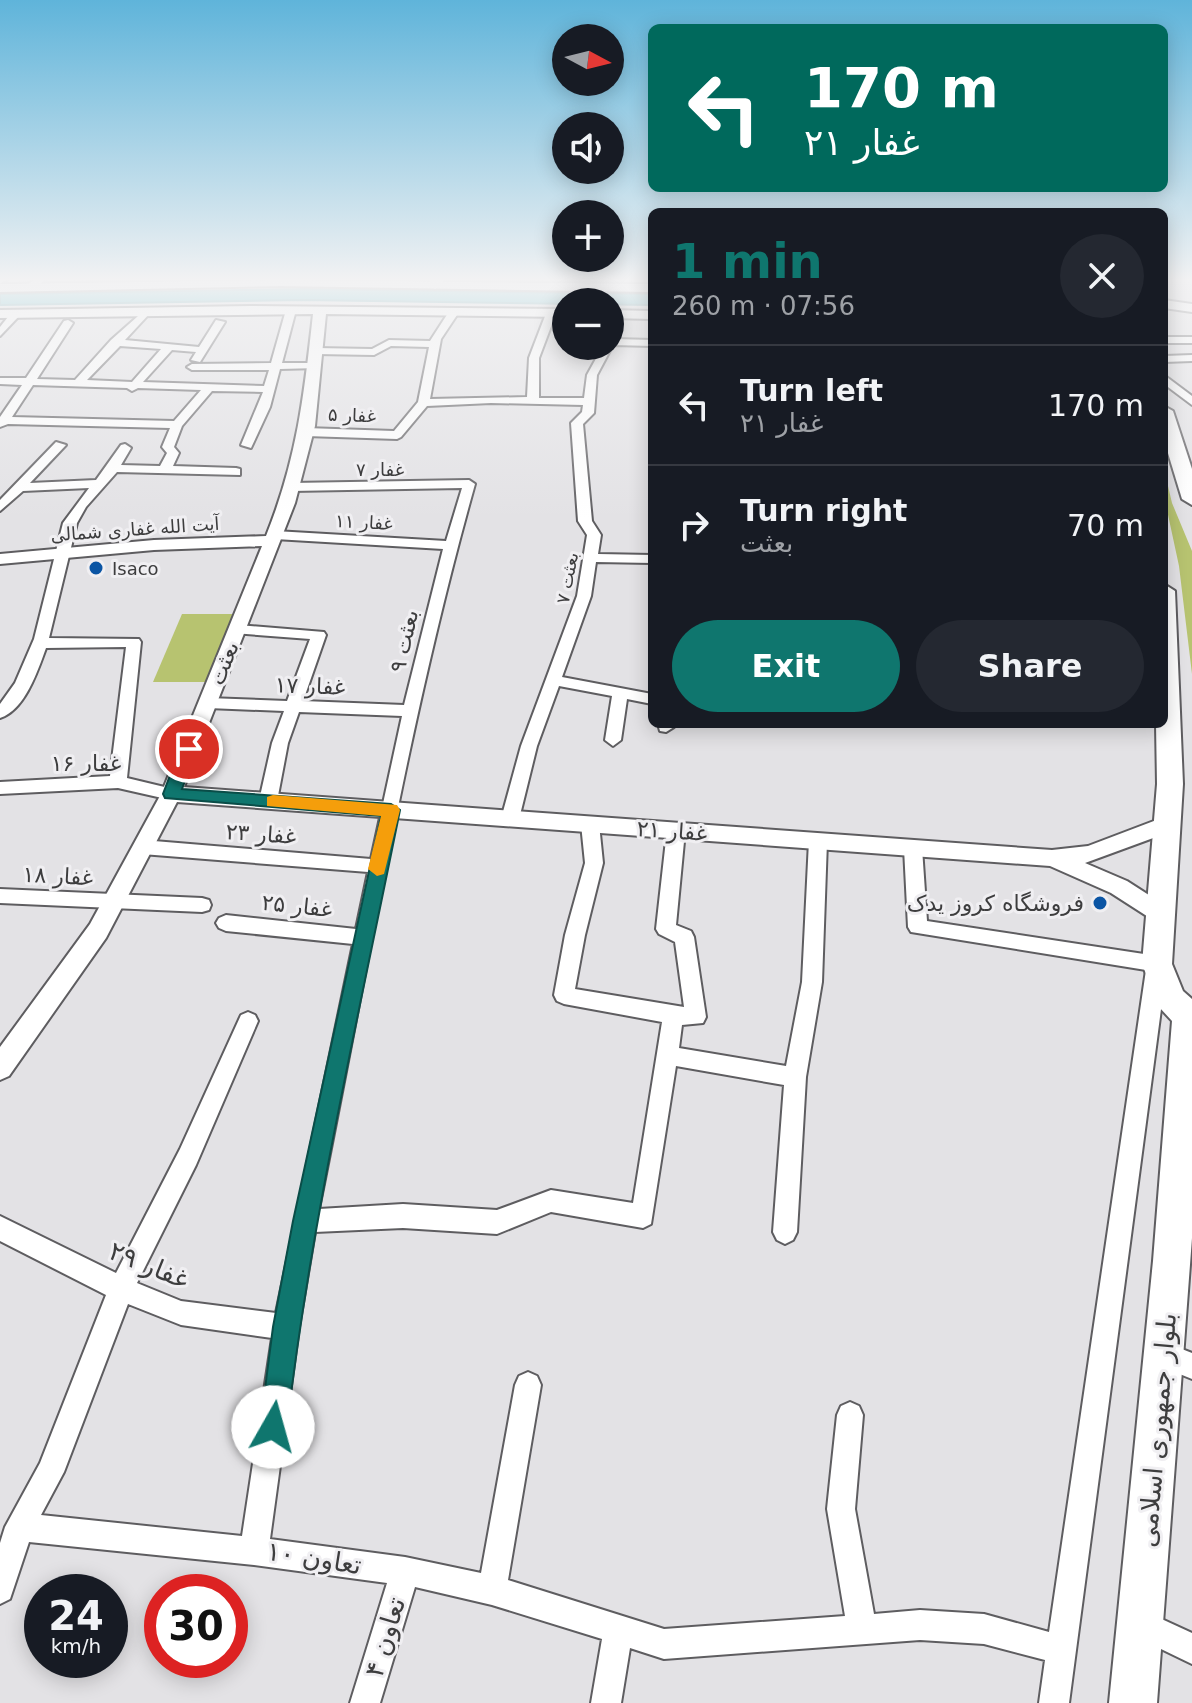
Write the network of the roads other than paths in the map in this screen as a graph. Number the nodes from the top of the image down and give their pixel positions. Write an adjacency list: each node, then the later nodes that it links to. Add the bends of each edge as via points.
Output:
1 (45, 358): 15 (street)
2 (100, 358): 16 (street)
3 (159, 358): 17 (street)
4 (198, 358): 11 (street)
5 (277, 358): 12 (street)
6 (315, 358): 10 (street, بعثت)
7 (432, 358): 24 (street)
8 (534, 358): 21 (street)
9 (600, 360): 22 (street, بعثت ۷, via 592,375)
10 (314, 366): 12 (street); 28 (street, بعثت)
11 (192, 367): 12 (street); 18 (street)
12 (275, 367): 20 (street)
13 (0, 381): 15 (street)
14 (1168, 381): 23 (street)
15 (30, 382): 16 (street); 25 (street)
16 (76, 385): 17 (street)
17 (132, 388): 18 (street)
18 (177, 389): 19 (street)
19 (208, 389): 20 (street); 27 (street)
20 (268, 389): 30 (street)
21 (533, 400): 22 (street); 24 (street)
22 (590, 402): 45 (street, بعثت ۷, via 588,413 577,423 585,521 594,535)
23 (1192, 402)
24 (424, 403): 28 (street, غفار ۵, via 397,435)
25 (2, 422): 27 (street)
26 (1168, 422): 32 (main road)
27 (177, 425): 34 (street)
28 (306, 432): 39 (street, بعثت)
29 (60, 445): 38 (street)
30 (247, 445)
31 (125, 448): 33 (street)
32 (1181, 456): 40 (main road)
33 (116, 468): 34 (street); 36 (street)
34 (165, 469): 35 (street)
35 (236, 472)
36 (101, 484): 38 (street); 44 (street, via 70,522)
37 (469, 484): 39 (street, غفار ۷); 43 (street, بعثت ۹)
38 (19, 487): 41 (street)
39 (291, 487): 42 (street, بعثت)
40 (1192, 499)
41 (0, 507)
42 (274, 538): 43 (street, غفار ۱۱); 44 (street, آیت الله غفاری شمالی); 48 (street, بعثت)
43 (450, 545): 55 (street, بعثت ۹)
44 (64, 553): 46 (street, آیت الله غفاری شمالی); 49 (street)
45 (590, 558): 47 (street); 50 (street, بعثت ۷, via 584,596)
46 (0, 559)
47 (648, 559)
48 (238, 630): 53 (street, بعثت); 54 (street, via 319,635)
49 (38, 643): 56 (street, via 23,683); 61 (street, via 134,642)
50 (553, 680): 51 (street); 66 (street, بعثت ۷)
51 (620, 693): 52 (street); 59 (street)
52 (648, 698)
53 (208, 703): 54 (street, غفار ۱۷); 63 (street, بعثت)
54 (292, 707): 55 (street, غفار ۱۷); 64 (street)
55 (411, 711): 65 (street, بعثت ۹)
56 (0, 713)
57 (1167, 728): 58 (main road, بلوار جمهوری اسلامی)
58 (1167, 737): 60 (main road); 68 (main road, بلوار جمهوری اسلامی)
59 (613, 740)
60 (1192, 763)
61 (118, 782): 62 (street, غفار ۱۶); 63 (street, غفار ۱۶)
62 (0, 788)
63 (171, 794): 64 (street, غفار ۲۱); 71 (street, بعثت)
64 (268, 801): 65 (street, غفار ۲۱)
65 (391, 810): 66 (street, غفار ۲۱); 74 (street, تعاون ۱۰)
66 (510, 819): 67 (street, غفار ۲۱)
67 (590, 824): 69 (street, غفار ۲۱); 82 (street, via 594,863 564,995)
68 (1167, 824): 73 (street, غفار ۲۱, via 1090,854); 78 (main road, بلوار جمهوری اسلامی)
69 (676, 831): 70 (street, غفار ۲۱); 82 (street, via 666,929 684,937 696,1017)
70 (818, 841): 72 (street, غفار ۲۱); 87 (street, via 812,982)
71 (142, 847): 74 (street, غفار ۲۳); 76 (street, بعثت)
72 (913, 848): 73 (street, غفار ۲۱); 81 (street, via 918,927)
73 (1052, 858): 78 (street, via 1119,887)
74 (378, 866): 80 (street, تعاون ۱۰)
75 (0, 896): 76 (street, غفار ۱۸)
76 (113, 903): 77 (street); 86 (street, بعثت)
77 (202, 905)
78 (1161, 914): 81 (main road, بلوار جمهوری اسلامی)
79 (226, 923): 80 (street, غفار ۲۵)
80 (363, 937): 89 (street, تعاون ۱۰)
81 (1157, 964): 84 (main road, بلوار جمهوری اسلامی); 106 (street)
82 (673, 1015): 85 (street)
83 (248, 1021): 92 (street, via 188,1157)
84 (1189, 1031): 88 (main road, بلوار جمهوری اسلامی)
85 (668, 1055): 87 (street); 89 (street, via 643,1216 551,1201 497,1222 403,1216)
86 (0, 1068)
87 (795, 1077): 91 (street)
88 (1184, 1186): 94 (main road, بلوار جمهوری اسلامی)
89 (305, 1221): 93 (street, تعاون ۱۰)
90 (0, 1228): 92 (street, غفار ۲۹)
91 (785, 1232)
92 (121, 1289): 93 (street, غفار ۲۹, via 181,1313); 97 (street, via 50,1472)
93 (286, 1327): 98 (street, تعاون ۱۰)
94 (1178, 1361): 102 (main road, بلوار جمهوری اسلامی)
95 (528, 1385): 101 (street)
96 (850, 1415): 104 (street, via 841,1509)
97 (19, 1527): 98 (street); 100 (street)
98 (254, 1551): 99 (street, تعاون ۱۰)
99 (405, 1571): 101 (street, تعاون ۱۰); 107 (street, تعاون ۴)
100 (0, 1589)
101 (492, 1590): 103 (street, تعاون ۱۰)
102 (1140, 1624): 105 (street); 110 (main road, بلوار جمهوری اسلامی)
103 (619, 1628): 104 (street, تعاون ۱۰, via 664,1644); 108 (street)
104 (862, 1629): 106 (street, تعاون ۱۰, via 984,1629)
105 (1192, 1649)
106 (1062, 1650): 109 (street)
107 (365, 1703)
108 (606, 1703)
109 (1054, 1703)
110 (1133, 1703)

